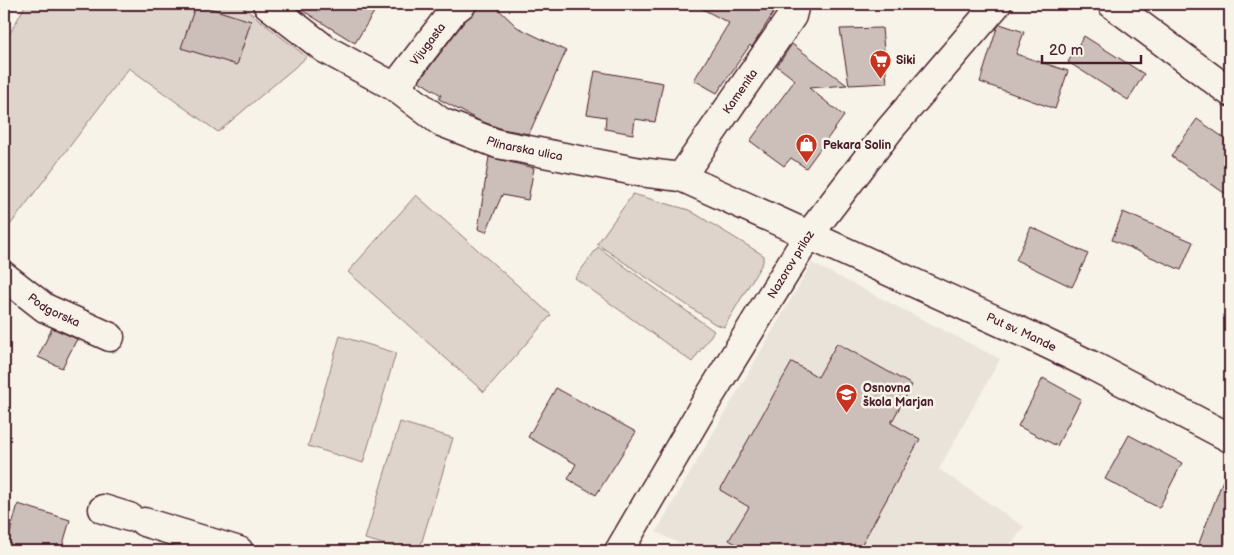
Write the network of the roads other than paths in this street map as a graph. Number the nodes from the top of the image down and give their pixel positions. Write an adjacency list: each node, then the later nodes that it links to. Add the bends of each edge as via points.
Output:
1 (266, 4): 6 (street, Plinarska ulica, via 325,49)
2 (462, 4): 6 (street, Vijugasta, via 453,11)
3 (795, 4): 8 (street, Kamenita, via 792,16)
4 (996, 4): 9 (street, Nazorov prilaz, via 890,128)
5 (1112, 4): 7 (street)
6 (395, 87): 8 (street, Plinarska ulica, via 441,122 498,144)
7 (1230, 92)
8 (681, 177): 9 (street, Plinarska ulica)
9 (808, 236): 12 (street, Put sv. Mande, via 1033,337); 15 (street, Nazorov prilaz)
10 (4, 276): 11 (street, Podgorska, via 45,308)
11 (110, 337)
12 (1230, 438)
13 (103, 509): 14 (street)
14 (239, 551)
15 (619, 551)

